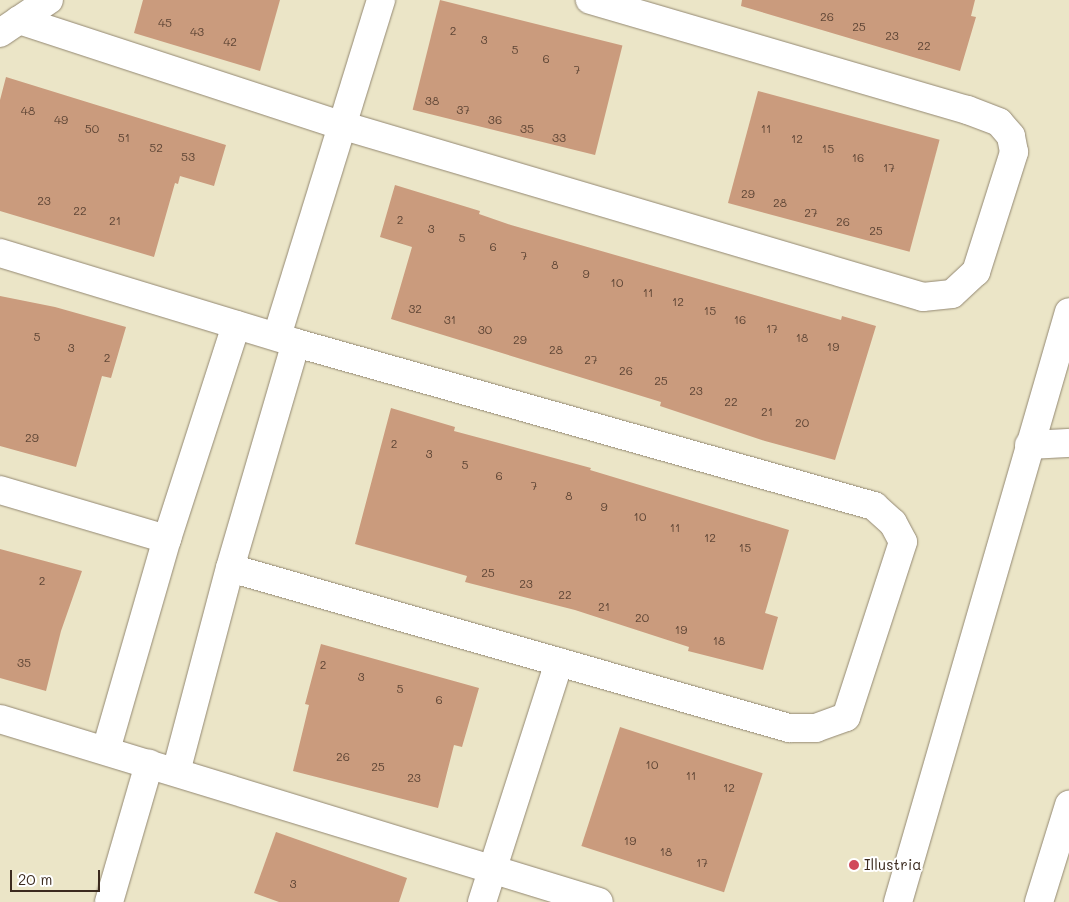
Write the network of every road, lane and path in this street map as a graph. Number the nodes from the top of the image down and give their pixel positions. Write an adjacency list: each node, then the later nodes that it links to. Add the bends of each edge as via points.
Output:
1 (49, 0): 4 (street)
2 (380, 0): 5 (street)
3 (590, 0): 5 (street, via 999,122 1010,136 1014,152 976,272 952,294 922,296)
4 (9, 27): 5 (street)
5 (341, 125): 9 (street)
6 (0, 253): 8 (street)
7 (1069, 312): 11 (street)
8 (236, 325): 9 (street); 13 (street)
9 (287, 340): 14 (street); 15 (street, via 874,506 894,523 903,542 846,717 816,728 789,728)
10 (1069, 443): 11 (street)
11 (1029, 446): 26 (street)
12 (0, 490): 13 (street)
13 (167, 539): 17 (street)
14 (230, 568): 15 (street); 19 (street)
15 (559, 662): 22 (street)
16 (0, 719): 17 (street)
17 (106, 750): 18 (street)
18 (149, 764): 19 (street); 23 (street)
19 (176, 772): 22 (street)
20 (1069, 805): 21 (street)
21 (1065, 837): 27 (street)
22 (491, 871): 24 (street); 25 (street)
23 (109, 902)
24 (482, 902)
25 (599, 902)
26 (898, 902)
27 (1039, 902)

